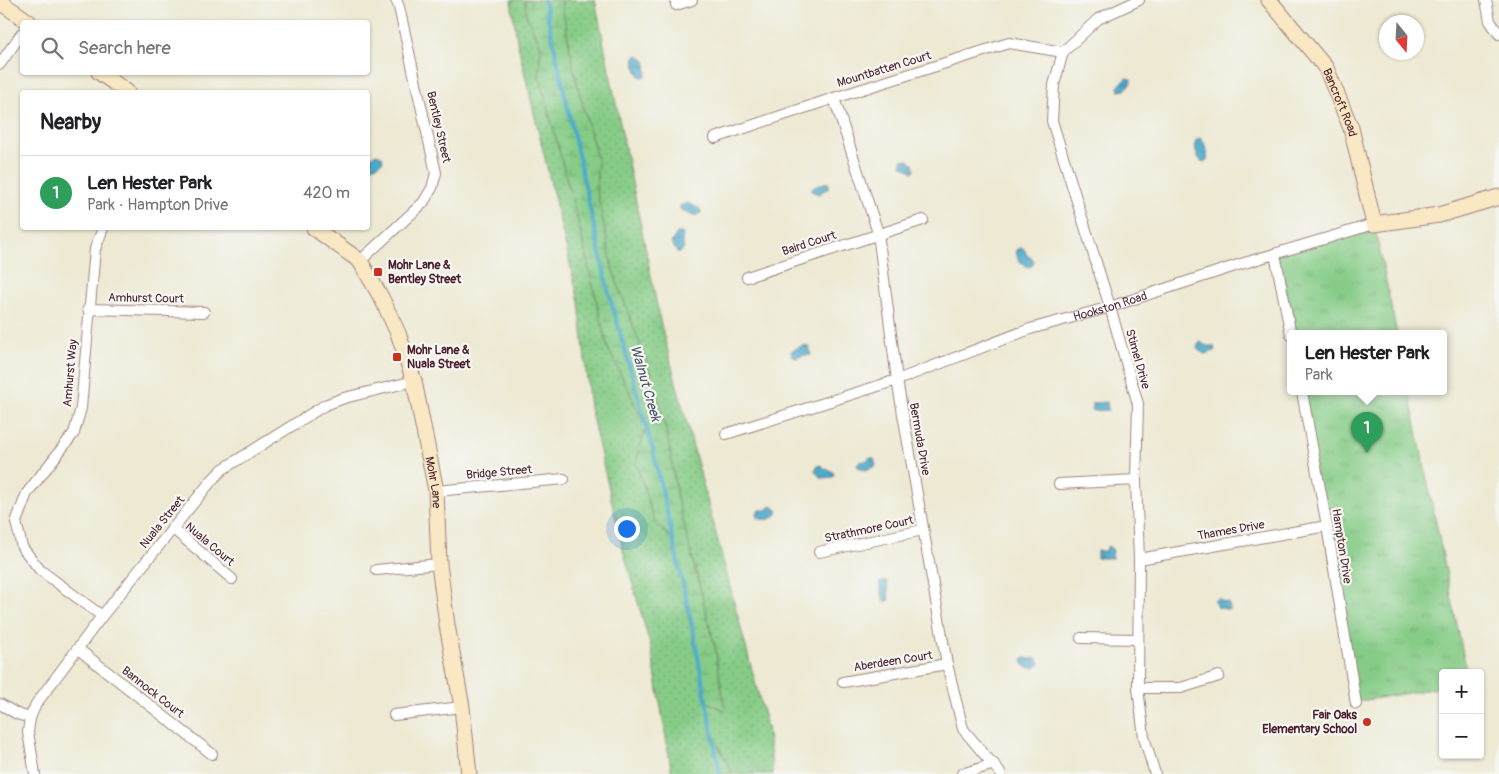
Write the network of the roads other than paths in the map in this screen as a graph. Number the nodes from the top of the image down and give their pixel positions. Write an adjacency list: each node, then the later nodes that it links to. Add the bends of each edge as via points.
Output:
1 (396, 0): 24 (street, Bentley Street, via 436,173 432,188 422,203)
2 (692, 0): 7 (street)
3 (1139, 0): 11 (street, Stimel Drive, via 1098,19)
4 (1269, 0): 19 (street, Bancroft Road, via 1326,68 1351,128)
5 (1486, 0): 9 (street, via 1490,21)
6 (0, 2): 8 (street)
7 (676, 3)
8 (26, 20)
9 (1499, 34)
10 (20, 36): 12 (street)
11 (1064, 52): 15 (street, Mountbatten Court, via 1009,43); 26 (street, Stimel Drive, via 1054,85 1052,121)
12 (0, 64)
13 (103, 75): 14 (street)
14 (124, 90)
15 (834, 98): 16 (street, Mountbatten Court); 22 (street, Bermuda Drive)
16 (715, 138)
17 (1499, 197): 19 (street, Hookston Road, via 1439,215)
18 (923, 220): 22 (street, Baird Court)
19 (1374, 224): 23 (street, Hookston Road)
20 (102, 230): 27 (street, Amhurst Way, via 94,249)
21 (317, 230): 24 (street, Mohr Lane)
22 (878, 233): 25 (street, Baird Court); 30 (street, Bermuda Drive)
23 (1275, 254): 26 (street, Hookston Road); 29 (street)
24 (360, 261): 31 (street, Mohr Lane, via 398,333)
25 (747, 277)
26 (1110, 307): 30 (street, Hookston Road, via 1030,329); 35 (street, Stimel Drive, via 1138,404)
27 (88, 310): 28 (street, Amhurst Court); 46 (street, Amhurst Way, via 81,408 74,433 27,493 16,522 22,546 40,570)
28 (204, 312)
29 (1290, 330)
30 (897, 380): 33 (street, Hookston Road); 40 (street, Bermuda Drive)
31 (414, 381): 37 (street, Mohr Lane); 39 (street, Nuala Street, via 325,405 223,469)
32 (1303, 395): 38 (street, Hampton Drive)
33 (726, 434)
34 (564, 479): 37 (street, Bridge Street)
35 (1136, 480): 36 (street); 42 (street, Stimel Drive)
36 (1059, 484)
37 (436, 491): 43 (street, Mohr Lane)
38 (1327, 526): 42 (street, Thames Drive); 55 (street, Hampton Drive)
39 (172, 528): 45 (street, Nuala Court); 46 (street, Nuala Street)
40 (923, 530): 41 (street, Strathmore Court); 50 (street, Bermuda Drive)
41 (819, 552)
42 (1139, 559): 48 (street, Stimel Drive)
43 (439, 564): 44 (street); 56 (street, Mohr Lane)
44 (376, 570)
45 (232, 579)
46 (102, 616): 49 (street, Nuala Street)
47 (1081, 638): 48 (street)
48 (1138, 639): 53 (street, Stimel Drive)
49 (78, 649): 58 (street, Nuala Street, via 36,704); 59 (street, Bannock Court)
50 (947, 664): 52 (street, Aberdeen Court); 60 (street, Bermuda Drive, via 963,729)
51 (1218, 676): 53 (street, via 1181,688)
52 (843, 682)
53 (1138, 688): 65 (street, Stimel Drive, via 1144,737)
54 (0, 704): 58 (street)
55 (1356, 704)
56 (462, 707): 57 (street); 62 (street, Mohr Lane)
57 (394, 716)
58 (30, 718): 61 (street, Nuala Street, via 28,732)
59 (212, 754)
60 (994, 764): 63 (street); 64 (street, Bermuda Drive)
61 (35, 774)
62 (469, 774)
63 (962, 774)
64 (1001, 774)
65 (1155, 774)

